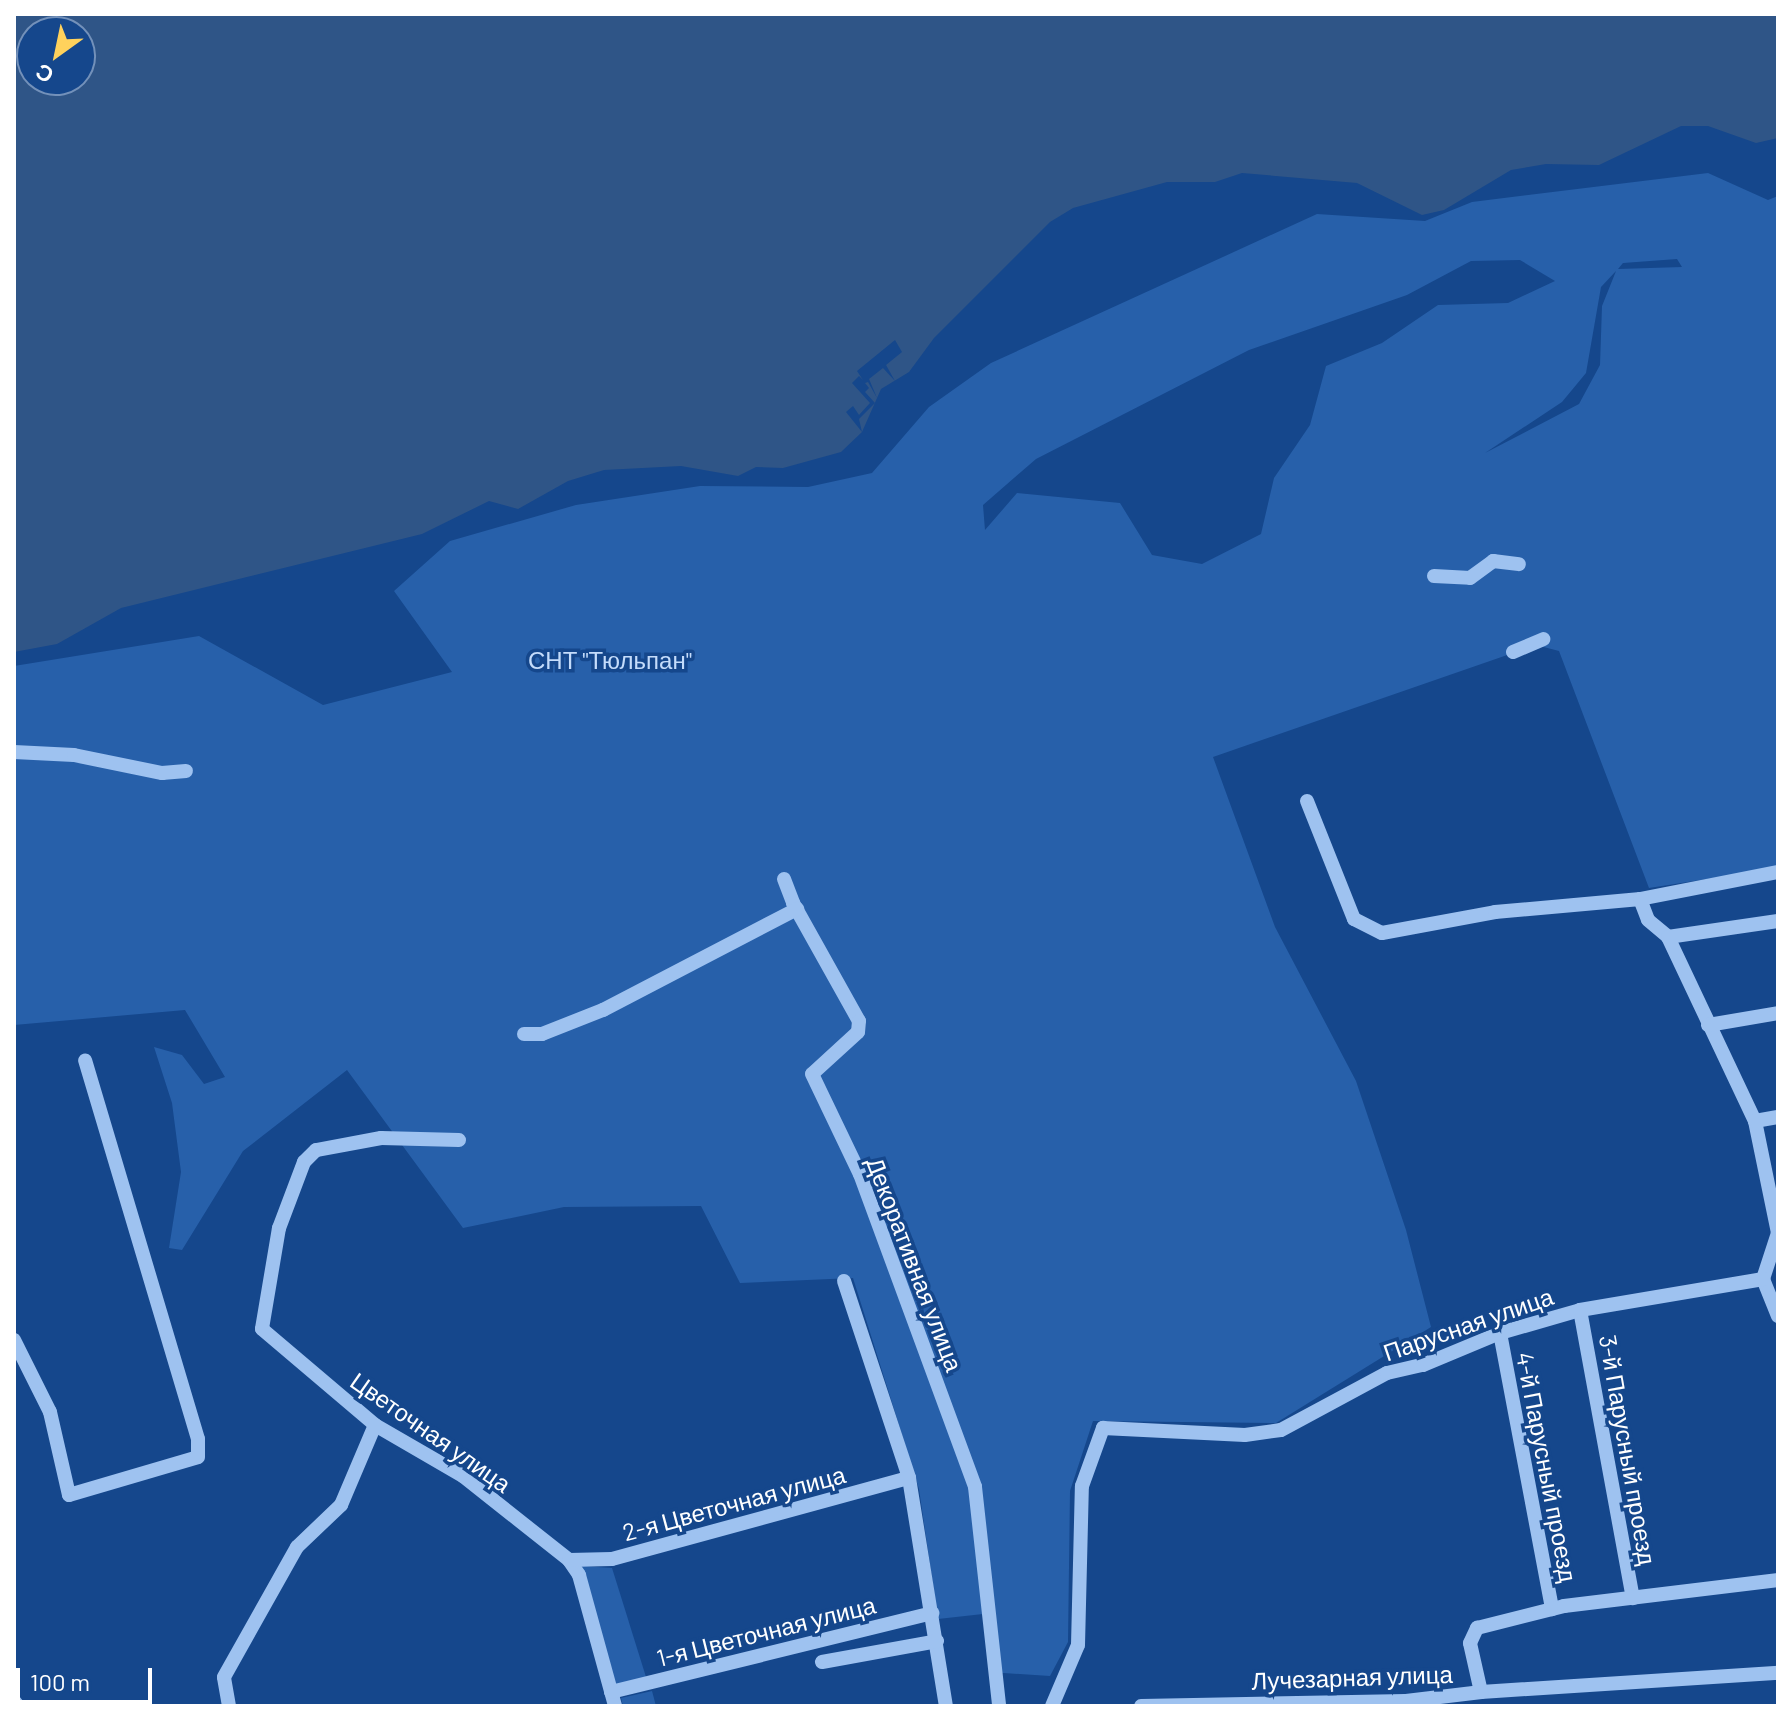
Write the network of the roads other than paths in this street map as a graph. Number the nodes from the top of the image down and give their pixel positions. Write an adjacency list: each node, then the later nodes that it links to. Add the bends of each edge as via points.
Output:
1 (1519, 564): 2 (street, via 1493,561 1470,578)
2 (1434, 576)
3 (1543, 639): 4 (street)
4 (1513, 652)
5 (14, 752): 6 (street, via 74,755 162,773)
6 (186, 771)
7 (1307, 801): 10 (street, via 1354,919 1382,933 1495,912)
8 (1778, 872): 10 (street)
9 (784, 879): 11 (street, Декоративная улица)
10 (1640, 899): 13 (street, via 1648,920)
11 (797, 909): 16 (street, via 603,1010 542,1034); 44 (street, Декоративная улица, via 859,1021 858,1032 812,1074 860,1174 975,1487)
12 (1778, 921): 13 (street)
13 (1668, 937): 15 (street)
14 (1778, 1013): 15 (street)
15 (1708, 1025): 19 (street)
16 (524, 1034)
17 (85, 1061): 27 (street, via 198,1439 198,1457 69,1495 50,1412)
18 (1778, 1117): 19 (street)
19 (1755, 1121): 21 (street)
20 (459, 1140): 28 (street, Цветочная улица, via 381,1138 316,1150 304,1162 279,1228 262,1329)
21 (1778, 1233): 22 (street)
22 (1763, 1279): 24 (street, Парусная улица); 25 (street)
23 (844, 1281): 29 (street)
24 (1580, 1310): 26 (street, Парусная улица); 32 (street, 3-й Парусный проезд)
25 (1778, 1316)
26 (1500, 1333): 33 (street, 4-й Парусный проезд); 45 (street, Парусная улица, via 1423,1365 1387,1373 1281,1430 1245,1435 1103,1428 1082,1486 1078,1645)
27 (14, 1340)
28 (375, 1425): 30 (street, Цветочная улица, via 463,1476); 42 (street, via 341,1505 297,1547 224,1677)
29 (909, 1478): 30 (street, 2-я Цветочная улица, via 612,1559); 34 (street)
30 (569, 1560): 39 (street, Цветочная улица, via 579,1575)
31 (1778, 1580): 32 (street, Лучезарная улица, via 1666,1598)
32 (1633, 1598): 33 (street, Лучезарная улица)
33 (1552, 1609): 38 (street, Лучезарная улица, via 1472,1634)
34 (932, 1613): 35 (street); 39 (street, 1-я Цветочная улица)
35 (937, 1641): 36 (street); 43 (street)
36 (822, 1662)
37 (1778, 1673): 38 (street)
38 (1481, 1692): 46 (street, Лучезарная улица, via 1406,1701)
39 (613, 1699)
40 (14, 1701): 41 (street)
41 (18, 1706)
42 (229, 1706)
43 (946, 1706)
44 (999, 1706)
45 (1052, 1706)
46 (1141, 1706)

